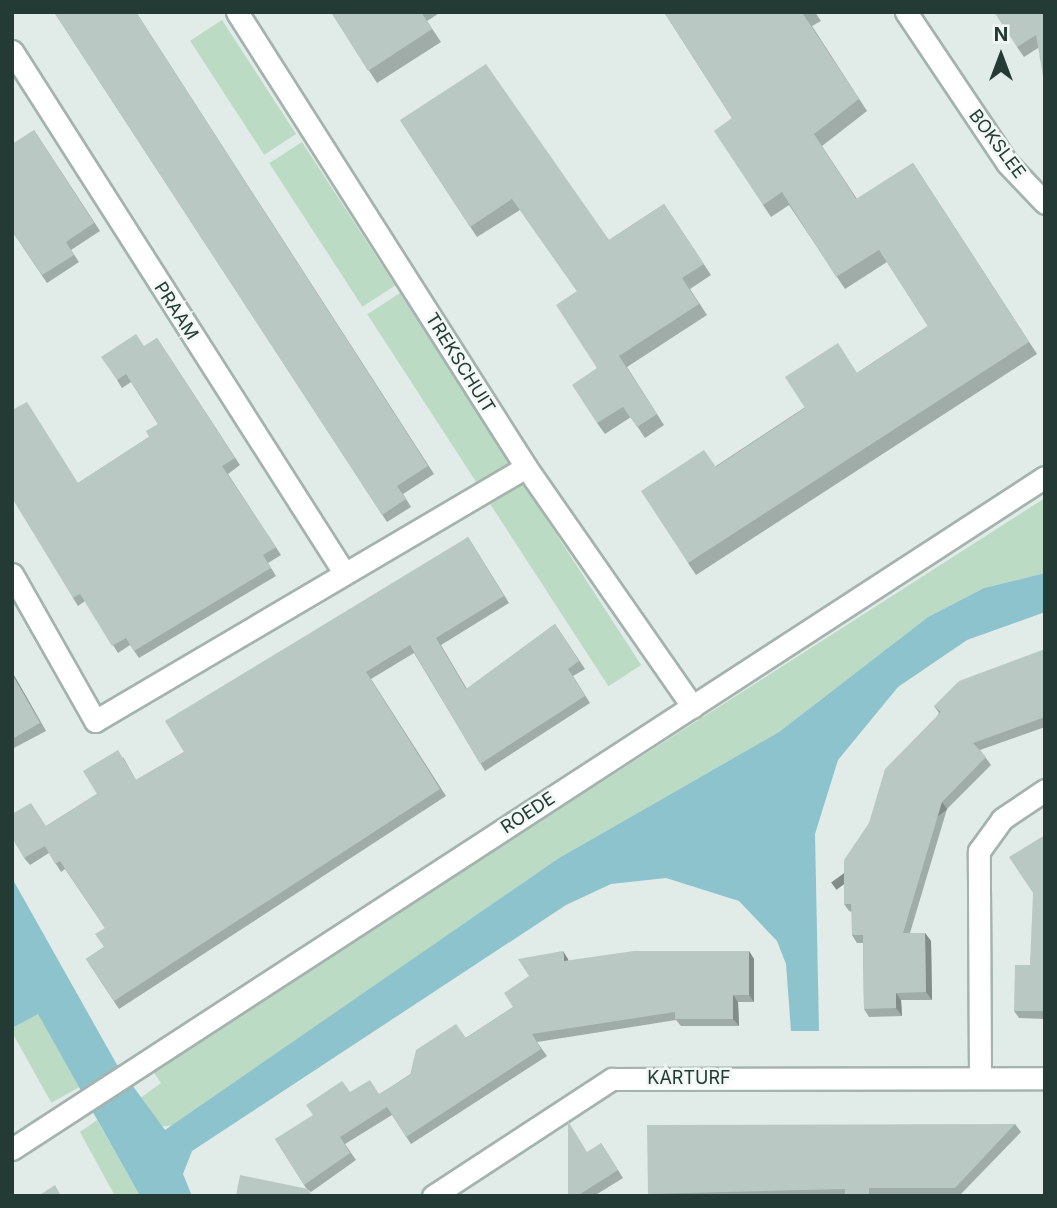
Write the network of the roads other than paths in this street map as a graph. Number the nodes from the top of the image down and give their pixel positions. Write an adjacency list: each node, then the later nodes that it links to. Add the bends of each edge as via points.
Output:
1 (237, 12): 5 (street, TREKSCHUIT)
2 (906, 12): 4 (street, BOKSLEE, via 1007,163)
3 (12, 51): 7 (street, PRAAM)
4 (1045, 203)
5 (526, 467): 7 (street); 9 (street, TREKSCHUIT)
6 (1045, 477): 9 (street, ROEDE)
7 (343, 571): 8 (street, via 95,722)
8 (12, 574)
9 (693, 707): 13 (street, ROEDE)
10 (1045, 790): 11 (street, via 1002,819 979,851)
11 (980, 1078): 12 (street, KARTURF); 14 (street, KARTURF, via 612,1079)
12 (1045, 1079)
13 (12, 1149)
14 (433, 1196)

